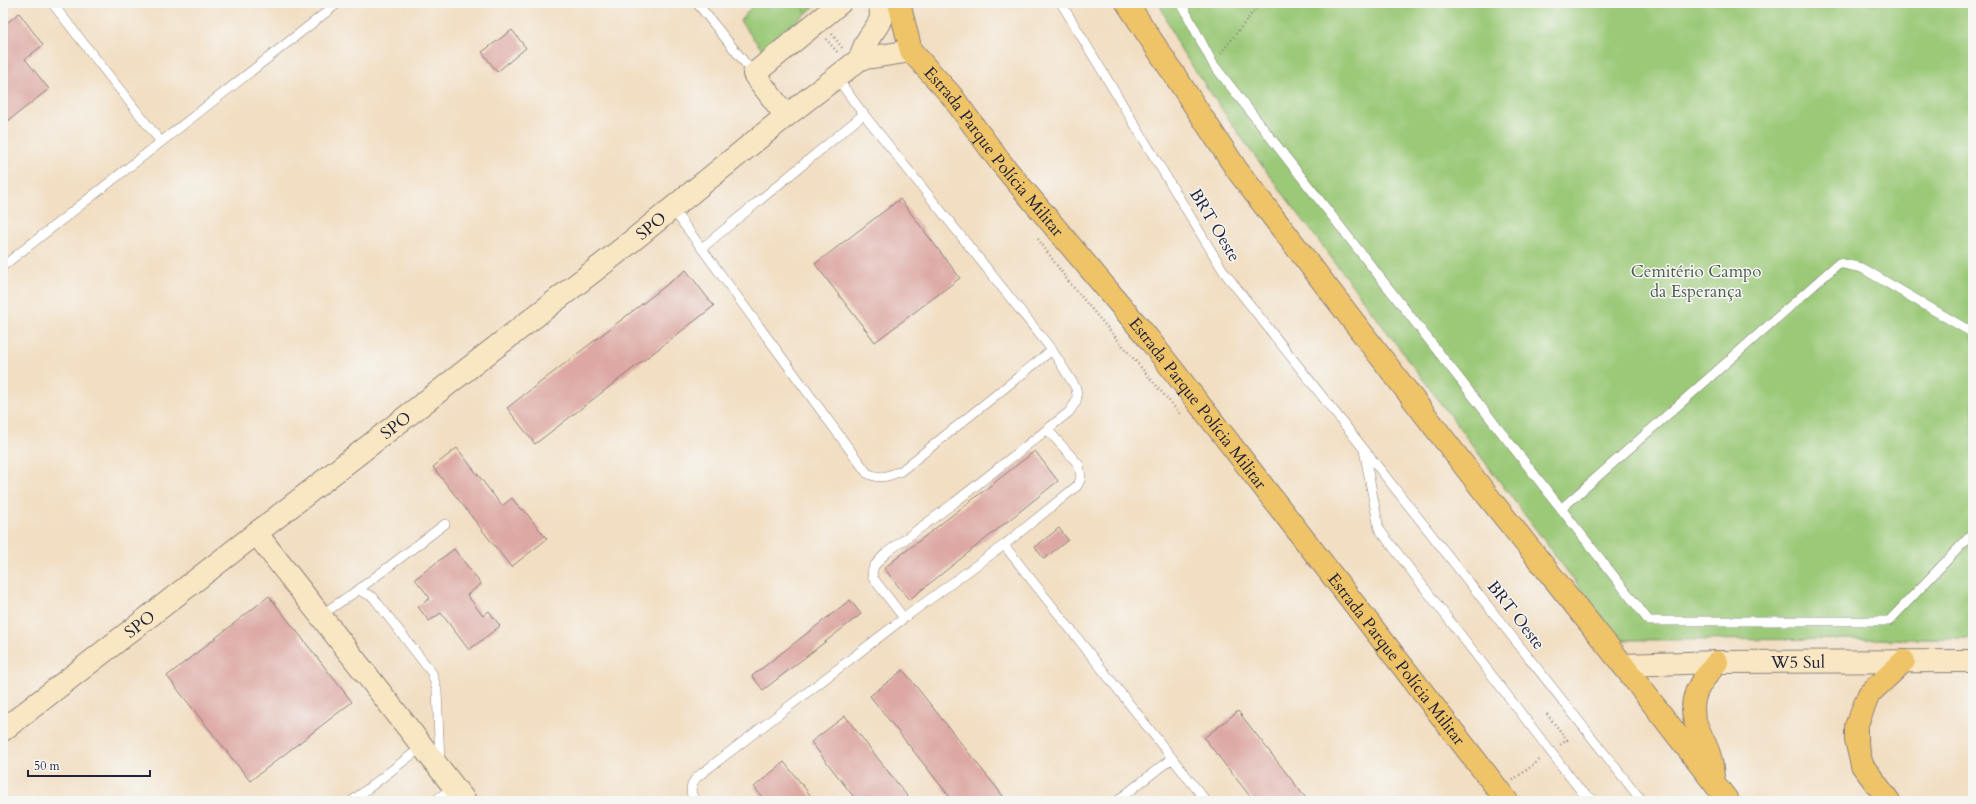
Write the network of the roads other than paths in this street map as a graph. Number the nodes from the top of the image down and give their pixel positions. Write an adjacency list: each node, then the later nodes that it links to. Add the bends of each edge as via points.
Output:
1 (52, 3): 16 (lane)
2 (338, 3): 16 (lane)
3 (697, 3): 12 (lane)
4 (840, 3): 12 (street)
5 (879, 3): 11 (street, via 882,13 879,26 866,42)
6 (899, 3): 10 (main road, Estrada Parque Polícia Militar)
7 (1061, 3): 23 (lane, BRT Oeste, via 1224,272)
8 (1127, 3): 35 (main road, via 1240,174 1486,494)
9 (1181, 3): 24 (lane, via 1213,64)
10 (911, 51): 11 (street); 42 (main road, Estrada Parque Polícia Militar, via 951,95 1001,163 1148,338)
11 (860, 59): 13 (street, SPO)
12 (754, 74): 15 (street)
13 (837, 78): 14 (lane); 15 (street, SPO)
14 (864, 114): 18 (lane); 21 (lane)
15 (786, 116): 17 (street, SPO)
16 (161, 142): 19 (lane)
17 (672, 208): 18 (lane); 26 (street, SPO)
18 (702, 248): 21 (lane, via 867,473 876,477 887,477 901,471)
19 (3, 266)
20 (1973, 333): 24 (lane, via 1862,268 1839,262)
21 (1052, 350): 22 (lane, via 1076,388 1077,396 1069,412)
22 (1048, 430): 28 (lane, via 1080,465 1079,483 1072,492); 31 (lane, via 886,553 874,566 873,578)
23 (1364, 448): 48 (lane, BRT Oeste, via 1379,530 1581,791); 49 (lane, BRT Oeste)
24 (1561, 509): 27 (lane, via 1648,621 1889,621)
25 (445, 524): 29 (lane)
26 (256, 533): 30 (street); 36 (street, SPO)
27 (1973, 533)
28 (1004, 546): 31 (lane); 38 (lane)
29 (358, 590): 30 (lane); 39 (lane, via 373,597 432,673 437,690)
30 (320, 615): 37 (street)
31 (904, 618): 45 (lane, via 696,778 691,790)
32 (1904, 661): 33 (street, W5 Sul); 34 (street, W5 Sul); 51 (main road, via 1869,694 1856,726 1856,740 1862,765)
33 (1973, 661)
34 (1717, 662): 35 (street, W5 Sul); 40 (main road, via 1700,684 1694,706 1698,730 1710,757)
35 (1623, 665): 40 (main road)
36 (3, 730)
37 (423, 746): 39 (street); 43 (lane)
38 (1172, 758): 46 (lane); 47 (lane)
39 (441, 769): 41 (street)
40 (1714, 783): 50 (main road)
41 (460, 794): 44 (lane)
42 (1503, 796)
43 (352, 801)
44 (434, 801)
45 (695, 801)
46 (1117, 801)
47 (1206, 801)
48 (1595, 801)
49 (1642, 801)
50 (1728, 801)
51 (1889, 801)

